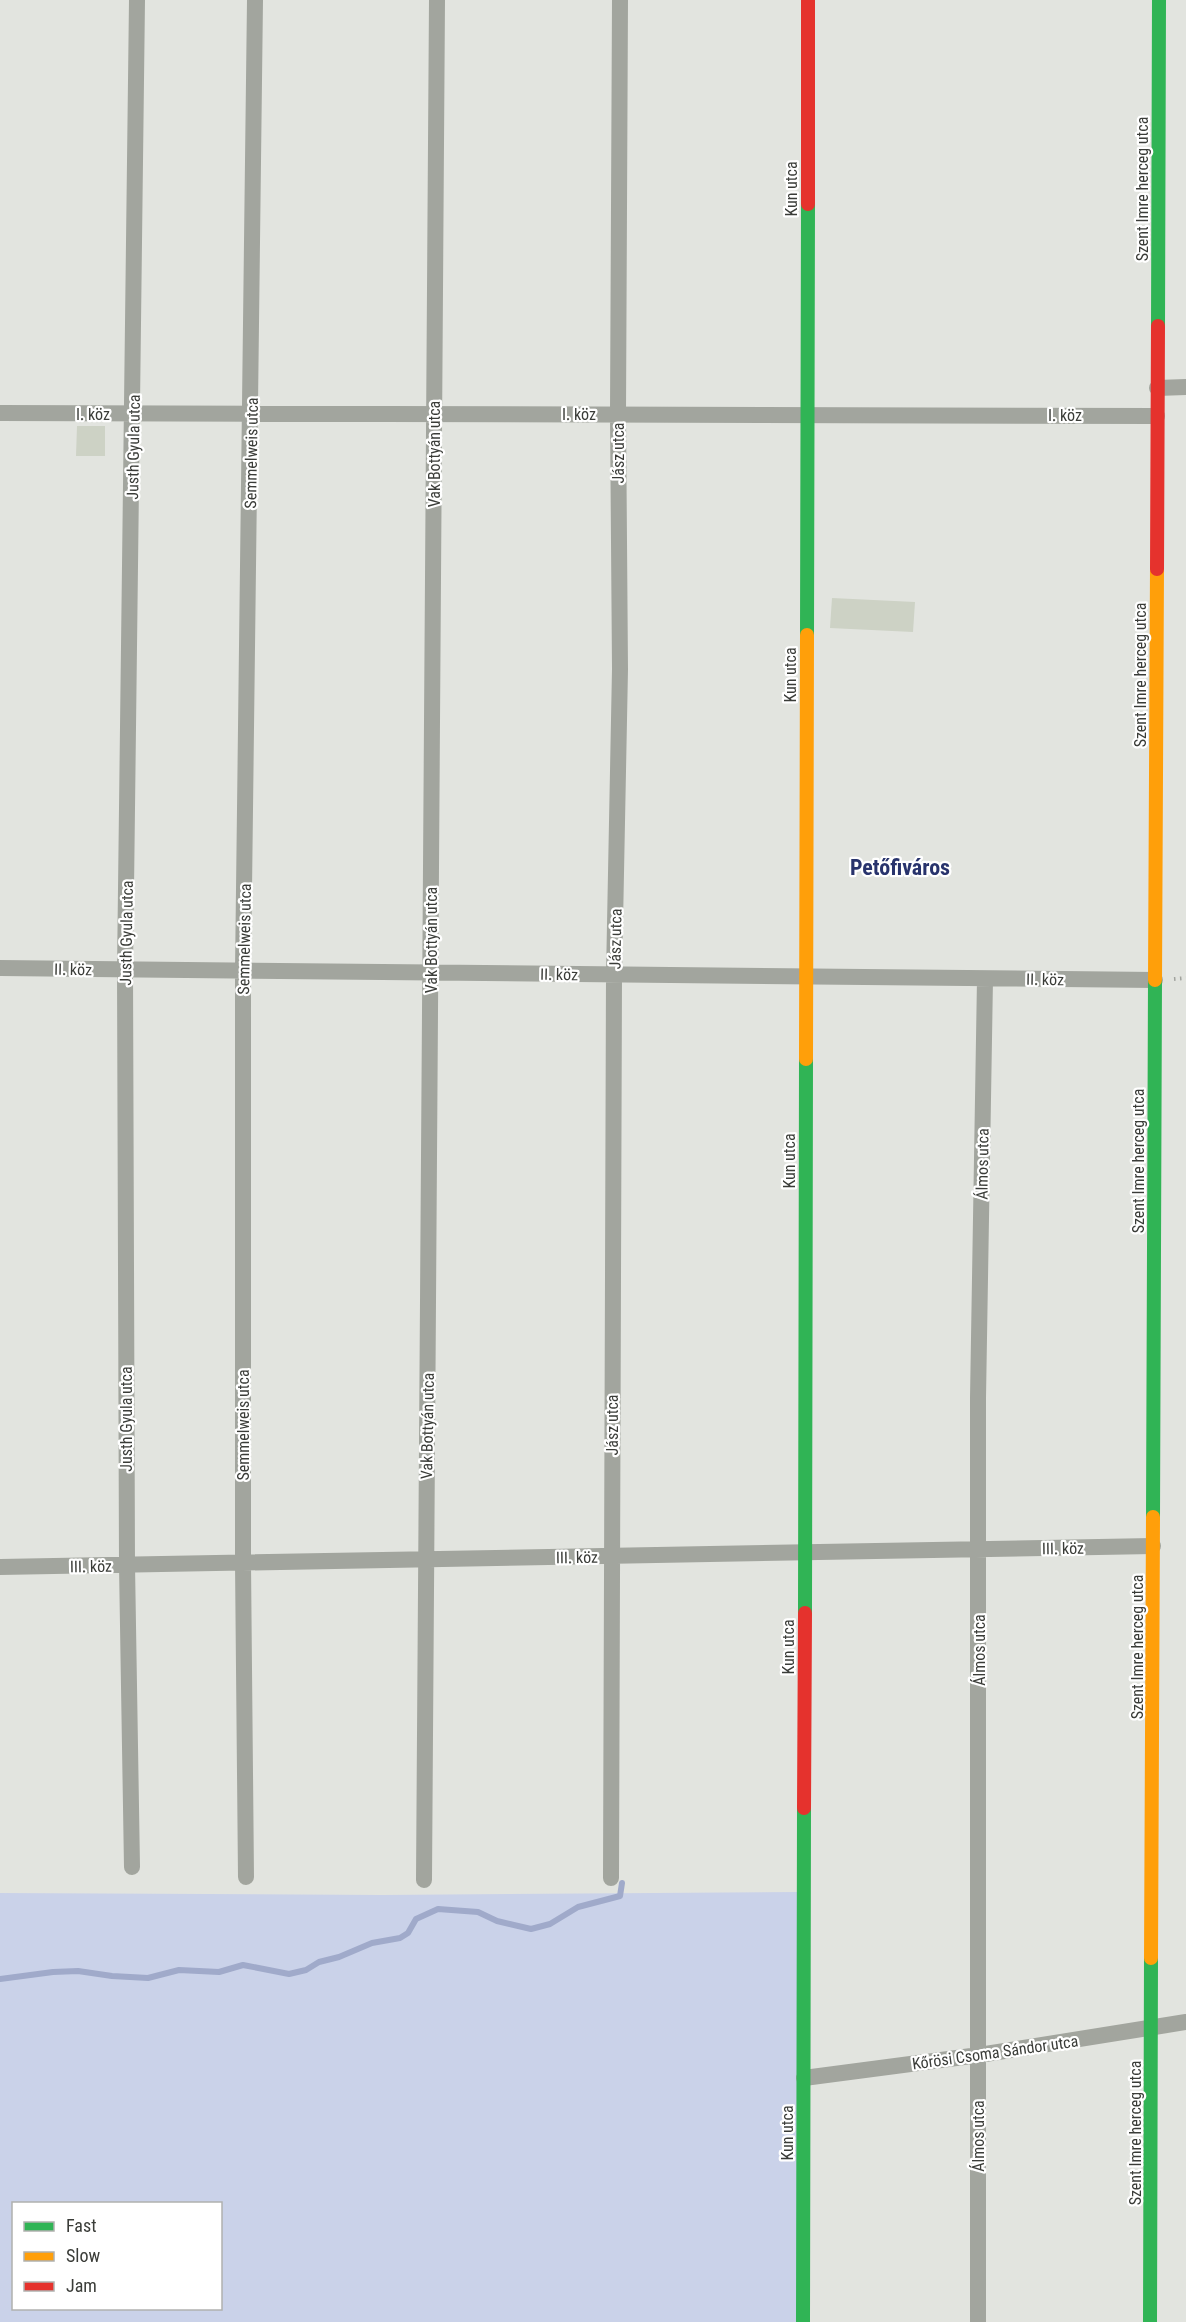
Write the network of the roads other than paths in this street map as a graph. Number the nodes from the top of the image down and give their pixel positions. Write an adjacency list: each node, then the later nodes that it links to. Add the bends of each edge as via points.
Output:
1 (137, 0): 10 (street, Justh Gyula utca)
2 (255, 0): 11 (street, Semmelweis utca)
3 (437, 0): 12 (street, Vak Bottyán utca)
4 (620, 0): 13 (street, Jász utca)
5 (808, 0): 14 (street, Kun utca)
6 (1159, 0): 8 (street, Szent Imre herceg utca)
7 (1186, 387): 8 (street)
8 (1157, 388): 15 (street, Szent Imre herceg utca)
9 (0, 413): 10 (street, I. köz)
10 (134, 414): 11 (street, I. köz); 17 (street, Justh Gyula utca)
11 (252, 414): 12 (street, I. köz); 18 (street, Semmelweis utca)
12 (434, 414): 13 (street, I. köz); 19 (street, Vak Bottyán utca)
13 (618, 414): 14 (street, I. köz); 20 (street, Jász utca, via 620,669)
14 (807, 415): 15 (street, I. köz); 21 (street, Kun utca)
15 (1157, 416): 23 (street, Szent Imre herceg utca)
16 (0, 968): 17 (street, II. köz)
17 (125, 970): 18 (street, II. köz); 30 (street, Justh Gyula utca)
18 (243, 971): 19 (street, II. köz); 29 (street, Semmelweis utca)
19 (431, 973): 20 (street, II. köz); 28 (street, Vak Bottyán utca)
20 (614, 975): 21 (street, II. köz); 27 (street, Jász utca)
21 (806, 977): 22 (street, II. köz); 26 (street, Kun utca)
22 (985, 979): 23 (street, II. köz); 25 (street, Álmos utca)
23 (1155, 980): 24 (street, Szent Imre herceg utca)
24 (1154, 1546): 25 (street, III. köz); 37 (street, Szent Imre herceg utca)
25 (978, 1549): 26 (street, III. köz); 38 (street, Álmos utca)
26 (805, 1552): 27 (street, III. köz); 39 (street, Kun utca)
27 (612, 1556): 28 (street, III. köz); 34 (street, Jász utca)
28 (426, 1560): 29 (street, III. köz); 35 (street, Vak Bottyán utca)
29 (243, 1563): 30 (street, III. köz); 33 (street, Semmelweis utca)
30 (127, 1565): 31 (street, III. köz); 32 (street, Justh Gyula utca)
31 (0, 1567)
32 (132, 1867)
33 (246, 1877)
34 (611, 1878)
35 (424, 1880)
36 (1186, 2022): 37 (street, Kőrösi Csoma Sándor utca)
37 (1152, 2028): 38 (street, Kőrösi Csoma Sándor utca); 42 (street, Szent Imre herceg utca)
38 (979, 2055): 39 (street, Kőrösi Csoma Sándor utca); 41 (street, Álmos utca)
39 (804, 2078): 40 (street, Kun utca)
40 (803, 2322)
41 (978, 2322)
42 (1150, 2322)

